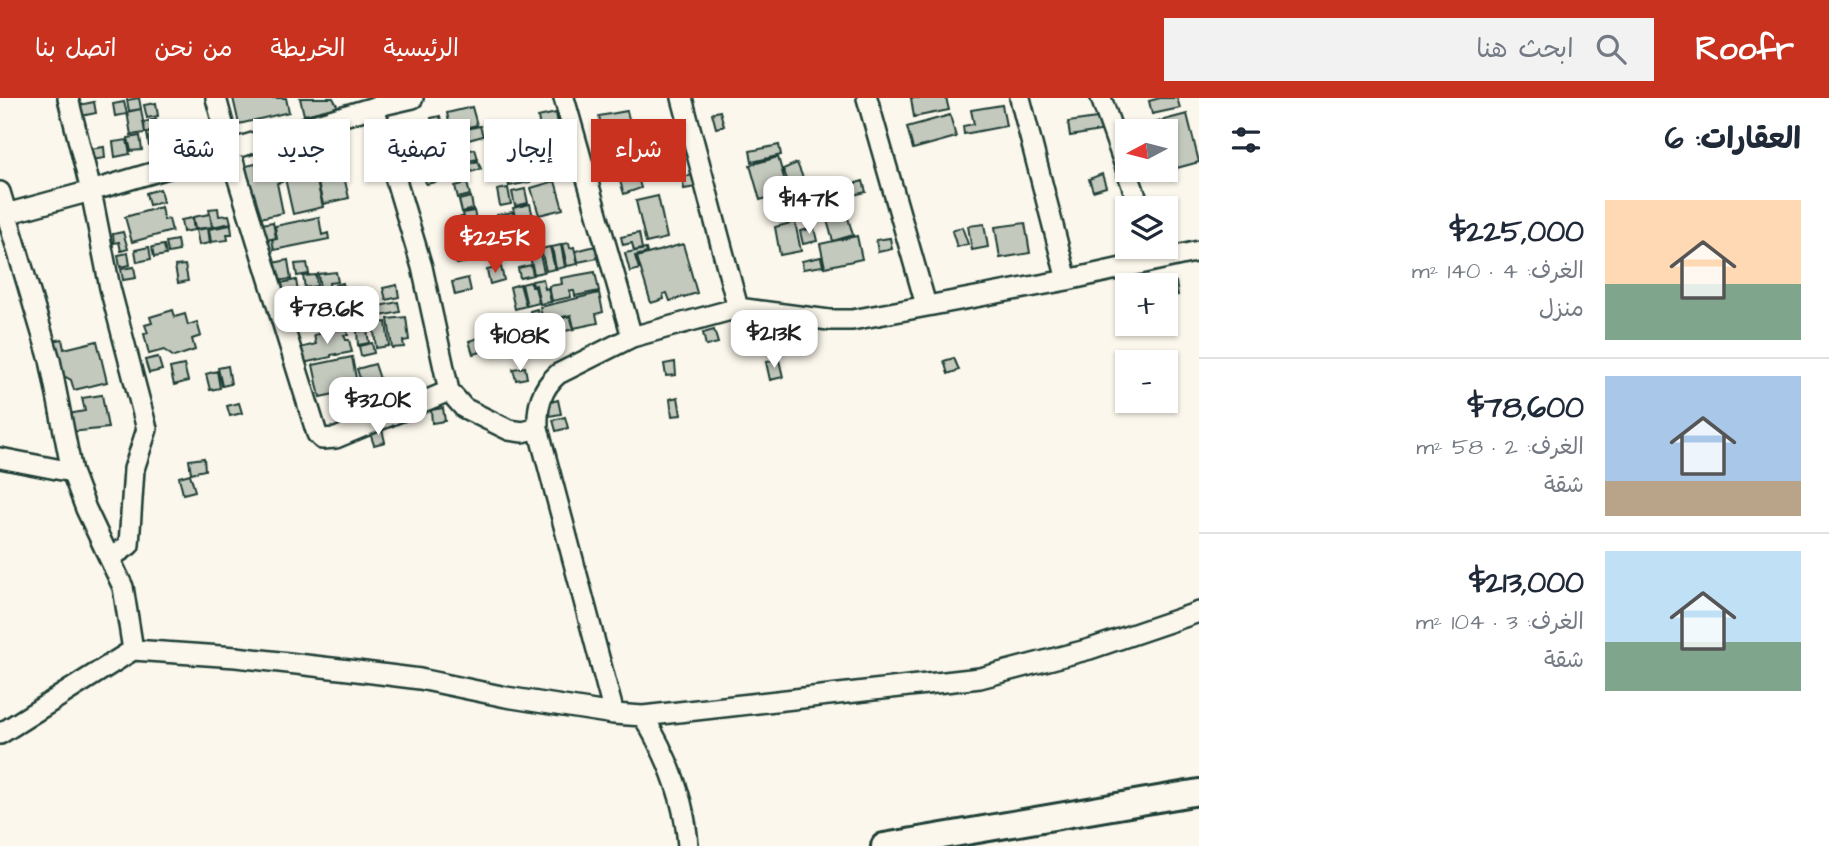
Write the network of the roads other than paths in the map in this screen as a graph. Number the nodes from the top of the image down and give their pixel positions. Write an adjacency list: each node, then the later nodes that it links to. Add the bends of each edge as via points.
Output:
1 (68, 98): 14 (street)
2 (215, 98): 10 (street)
3 (413, 98): 9 (street)
4 (564, 98): 24 (street)
5 (682, 98): 23 (street)
6 (867, 98): 22 (street)
7 (1020, 98): 21 (street)
8 (1101, 98): 16 (street)
9 (381, 103): 11 (street); 25 (street)
10 (221, 119)
11 (239, 147)
12 (149, 174): 14 (street)
13 (239, 179): 25 (street, via 317,434 322,439 336,438)
14 (91, 191): 17 (street); 29 (street, via 110,288 147,429 134,469 129,545)
15 (0, 192): 17 (street)
16 (1136, 196)
17 (6, 214): 28 (street, via 50,360)
18 (1199, 251): 19 (street)
19 (1178, 252)
20 (1136, 259): 21 (street)
21 (1067, 280): 22 (street)
22 (926, 305): 23 (street, via 873,317 829,320)
23 (738, 308): 24 (street)
24 (632, 337): 26 (street, via 550,381 539,404)
25 (449, 391): 26 (street, via 464,408 509,430)
26 (538, 428): 32 (street)
27 (0, 458): 28 (street)
28 (72, 472): 29 (street)
29 (110, 558): 31 (street, via 123,587)
30 (1199, 612): 33 (street, via 1102,645 980,678)
31 (133, 650): 32 (street, via 396,676); 34 (street)
32 (614, 714): 33 (street)
33 (643, 716): 36 (street, via 671,772 687,824)
34 (0, 734)
35 (1199, 792): 37 (street)
36 (688, 846)
37 (884, 846)

